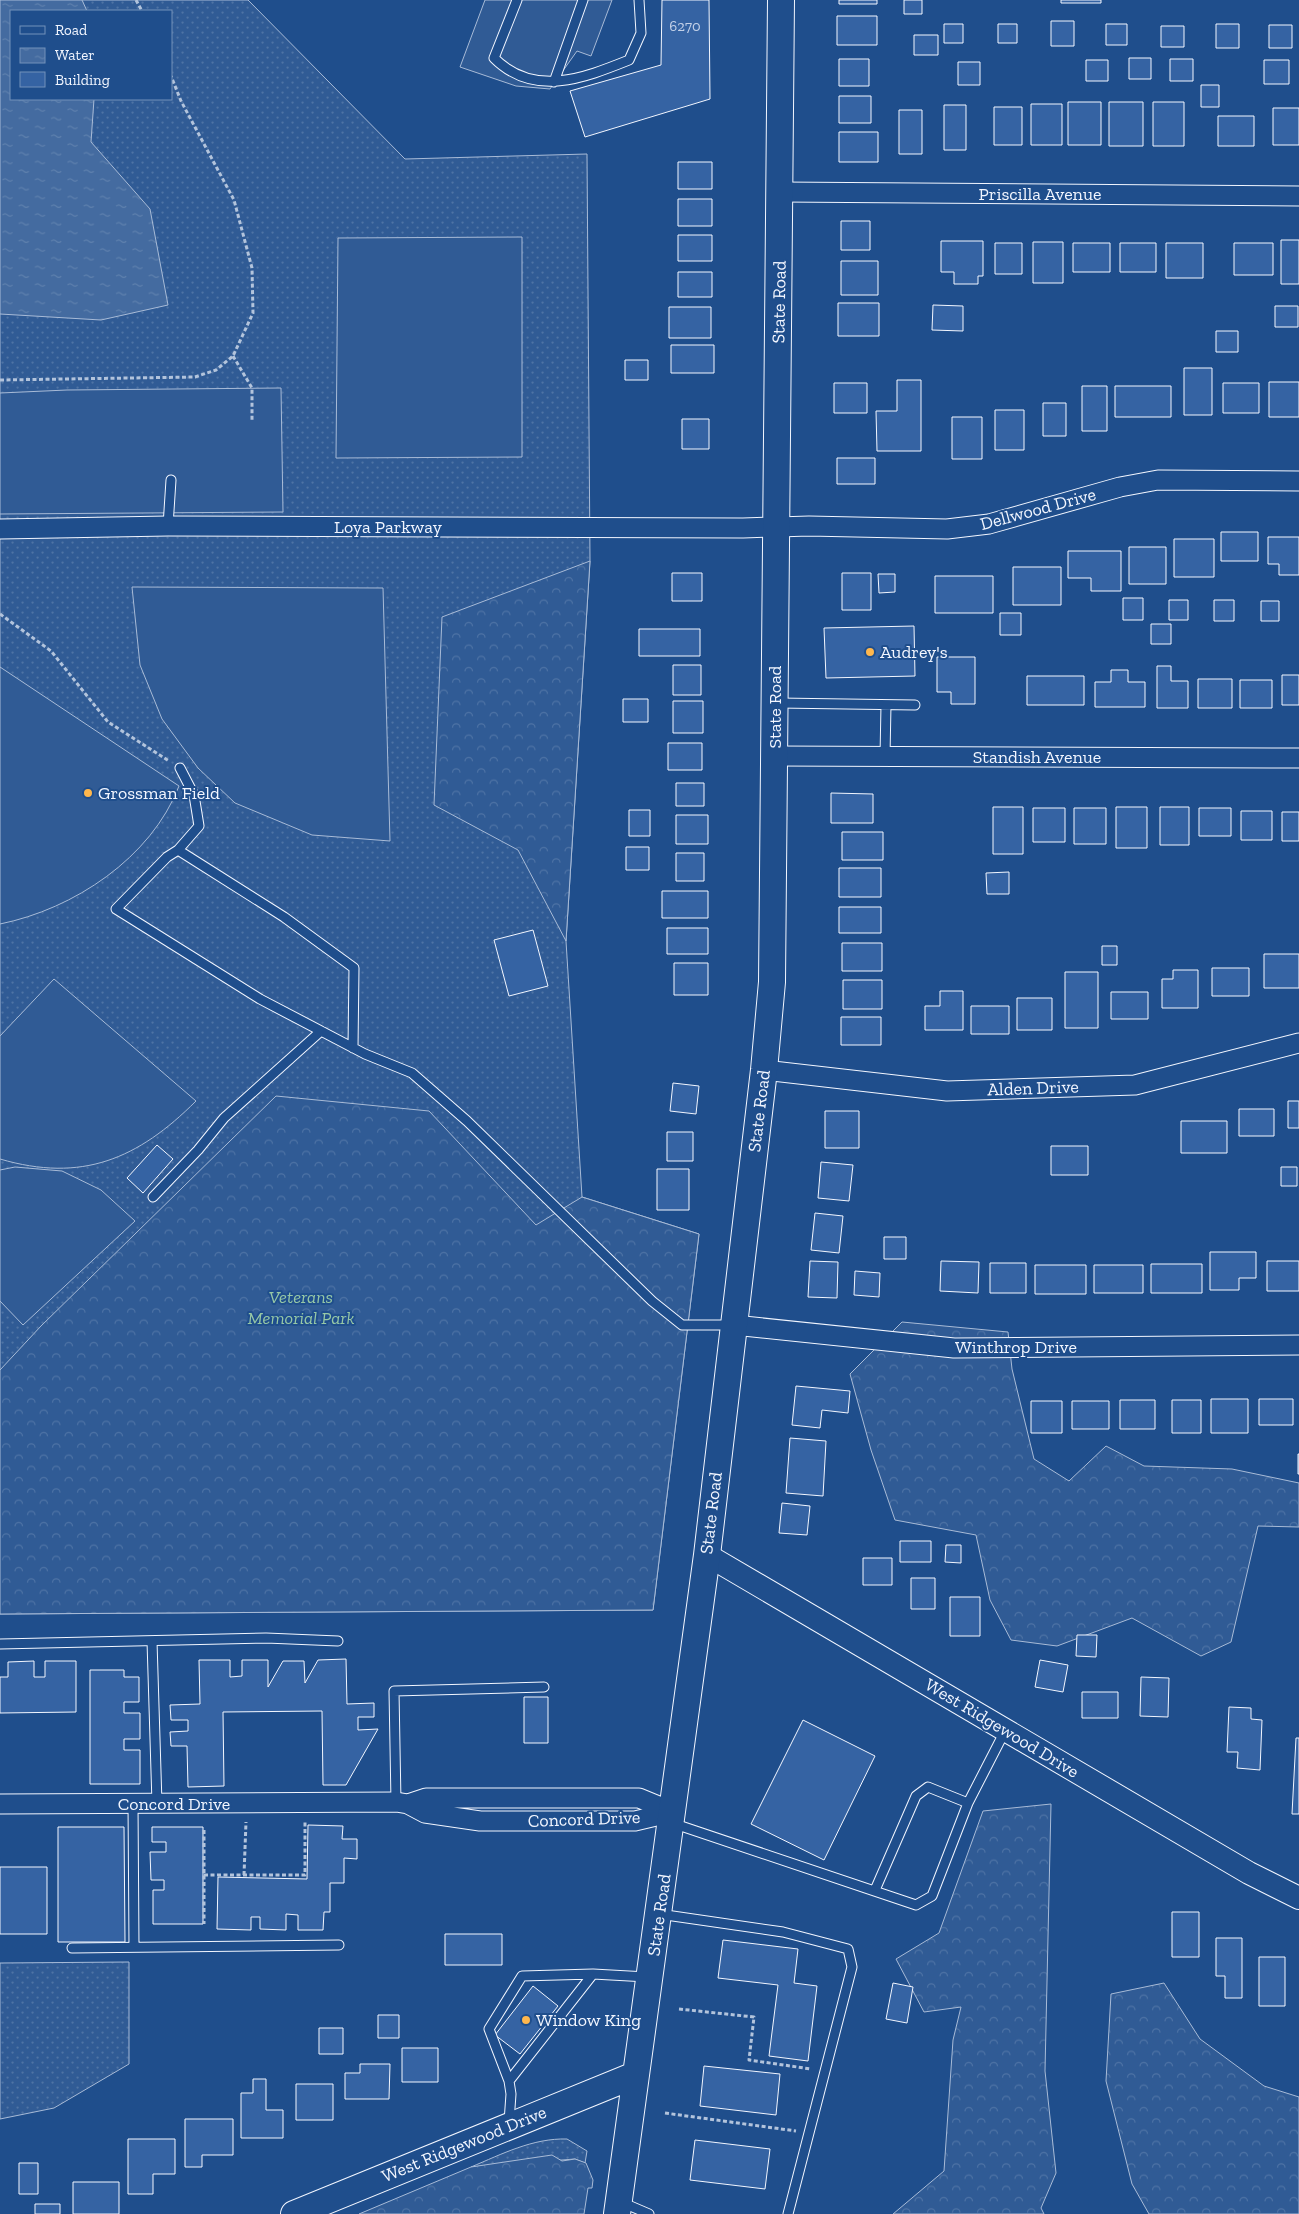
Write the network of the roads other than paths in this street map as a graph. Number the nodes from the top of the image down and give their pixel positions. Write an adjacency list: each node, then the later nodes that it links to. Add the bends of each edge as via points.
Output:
1 (517, 0): 5 (lane, via 494,58 506,70)
2 (583, 0): 5 (lane)
3 (638, 0): 5 (lane, via 641,32 630,60 590,75)
4 (780, 0): 6 (main road, State Road)
5 (554, 82)
6 (780, 192): 7 (street, Priscilla Avenue); 11 (main road, State Road)
7 (1299, 196)
8 (171, 480): 10 (lane)
9 (1299, 481): 11 (street, Dellwood Drive, via 1158,480 1120,487 989,524 947,529)
10 (168, 526): 11 (street, Loya Parkway); 12 (street, Loya Parkway)
11 (776, 527): 13 (main road, State Road)
12 (0, 529)
13 (775, 702): 14 (lane); 16 (main road, State Road)
14 (886, 704): 15 (lane); 17 (lane)
15 (915, 705)
16 (775, 756): 17 (street, Standish Avenue); 24 (main road, State Road, via 774,950)
17 (884, 756): 18 (street, Standish Avenue)
18 (1299, 758)
19 (180, 768): 20 (lane, via 194,795 199,826)
20 (178, 850): 21 (lane, via 167,857 116,909 260,999); 23 (lane, via 284,917 354,968)
21 (321, 1031): 23 (lane); 25 (lane, via 224,1118)
22 (1299, 1043): 24 (street, Alden Drive, via 1135,1085 947,1091)
23 (353, 1048): 26 (lane, via 412,1073 487,1140 652,1302 682,1325)
24 (764, 1070): 26 (main road, State Road)
25 (153, 1197)
26 (734, 1325): 27 (street, Winthrop Drive, via 954,1348); 28 (main road, State Road)
27 (1299, 1345)
28 (707, 1555): 33 (street, West Ridgewood Drive); 39 (main road, State Road)
29 (152, 1640): 30 (lane, via 266,1638); 31 (lane); 37 (lane)
30 (338, 1641)
31 (0, 1644)
32 (544, 1687): 34 (lane, via 394,1691)
33 (1006, 1729): 38 (lane); 41 (street, West Ridgewood Drive, via 1249,1873)
34 (402, 1803): 37 (street, Concord Drive); 39 (street, Concord Drive, via 426,1798 639,1798)
35 (0, 1804): 36 (street, Concord Drive)
36 (133, 1804): 37 (street, Concord Drive); 44 (lane)
37 (157, 1804)
38 (968, 1804): 40 (lane, via 932,1896 916,1905); 40 (lane, via 928,1787 916,1796)
39 (672, 1817): 40 (lane); 42 (main road, State Road)
40 (875, 1890)
41 (1299, 1898)
42 (659, 1914): 47 (main road, State Road); 54 (lane, via 783,1932 848,1949 852,1968)
43 (339, 1945): 44 (lane)
44 (134, 1947): 45 (lane)
45 (72, 1948)
46 (593, 1974): 47 (lane); 49 (lane); 49 (lane, via 522,1976 489,2029)
47 (650, 1977): 48 (main road, State Road)
48 (635, 2074): 50 (main road, West Ridgewood Drive); 51 (main road, State Road)
49 (509, 2081): 50 (lane)
50 (508, 2125): 52 (main road, West Ridgewood Drive)
51 (618, 2208): 53 (lane)
52 (294, 2214)
53 (649, 2214)
54 (788, 2214)

